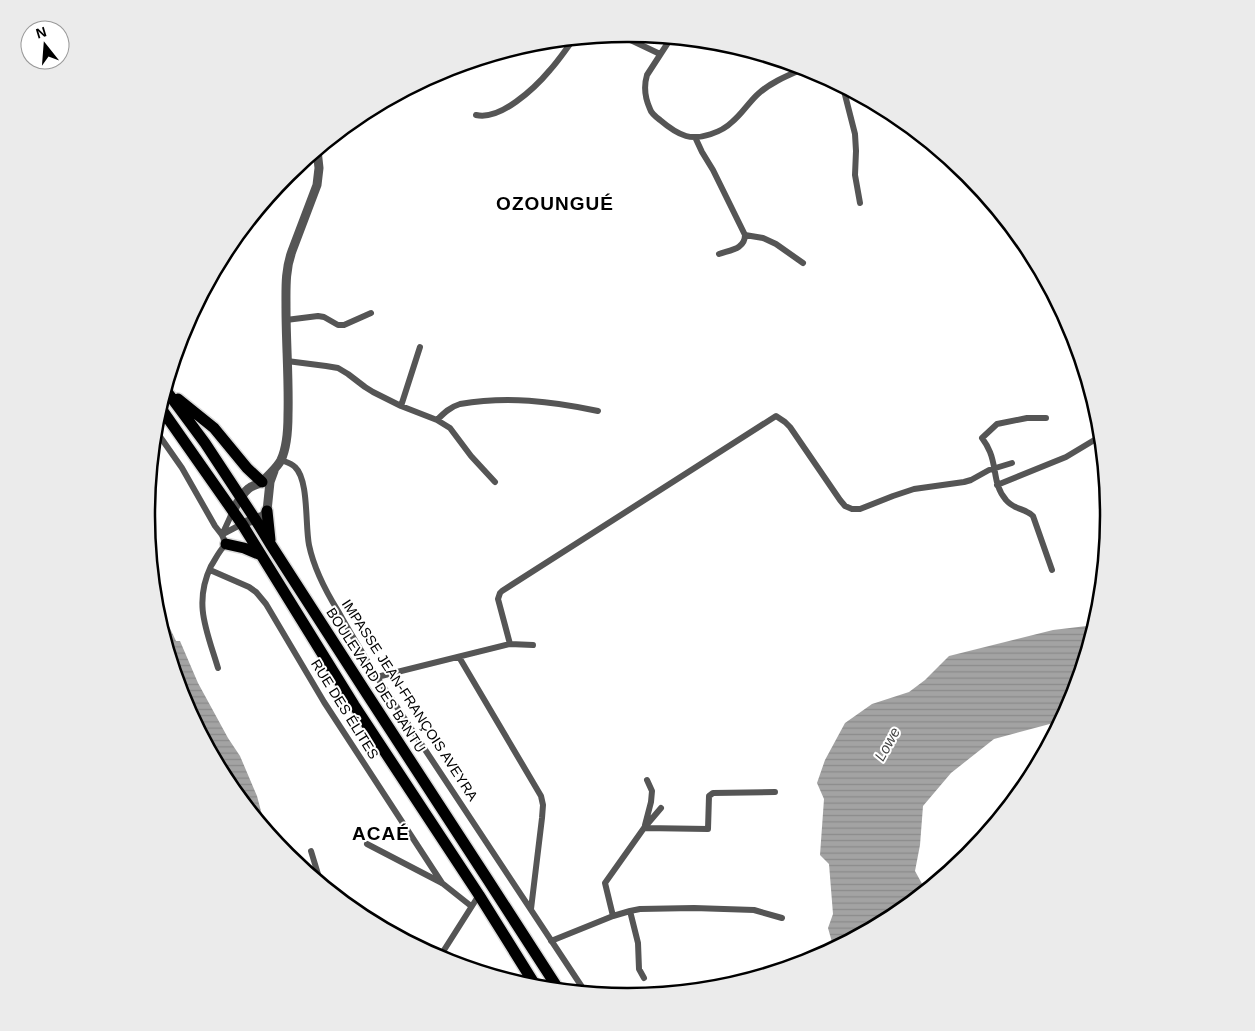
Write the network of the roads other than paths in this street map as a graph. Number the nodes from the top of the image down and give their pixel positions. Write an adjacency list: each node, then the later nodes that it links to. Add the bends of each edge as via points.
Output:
1 (637, 43): 4 (street)
2 (666, 45): 4 (street)
3 (568, 47): 7 (street, via 549,72 526,94 497,113)
4 (660, 54): 8 (street, via 646,75 650,110 676,131)
5 (794, 73): 8 (street, via 758,94 732,123 721,130)
6 (845, 96): 10 (street, via 855,134 855,175)
7 (476, 115)
8 (695, 137): 11 (street)
9 (318, 158): 15 (street, via 317,185 288,262)
10 (860, 203)
11 (745, 235): 12 (street, via 741,246); 13 (street, via 770,240)
12 (719, 254)
13 (803, 263)
14 (371, 313): 15 (street, via 344,325 318,316)
15 (286, 320): 17 (street)
16 (420, 347): 20 (street)
17 (287, 361): 20 (street, via 338,368); 27 (street, via 288,422)
18 (171, 394): 30 (highway, via 214,428)
19 (170, 396): 33 (highway, BOULEVARD DES BANTU)
20 (401, 406): 24 (street)
21 (598, 411): 24 (street, via 565,404 508,400 460,404)
22 (166, 415): 34 (highway)
23 (1046, 418): 29 (street, via 997,424 983,436)
24 (437, 420): 31 (street, via 450,428)
25 (161, 439): 38 (street)
26 (1094, 441): 32 (street, via 1066,457)
27 (279, 463): 30 (street); 35 (street, via 270,482); 47 (street, IMPASSE JEAN-FRANÇOIS AVEYRA, via 288,463 296,468 301,477 311,556 321,582)
28 (1012, 463): 29 (street)
29 (994, 468): 32 (street); 43 (street, via 964,482 914,489 867,507 852,509 840,500 790,427 776,416 502,591 498,599)
30 (262, 482): 33 (street, via 251,486)
31 (495, 482)
32 (997, 485): 42 (street, via 1012,506 1033,516)
33 (241, 497): 34 (street); 36 (highway, BOULEVARD DES BANTU)
34 (233, 511): 37 (highway); 38 (street)
35 (268, 511): 36 (street); 39 (highway)
36 (255, 518): 37 (street); 39 (highway, BOULEVARD DES BANTU)
37 (242, 524): 38 (street); 40 (highway)
38 (224, 539): 40 (highway); 41 (street)
39 (270, 545): 66 (highway, BOULEVARD DES BANTU)
40 (262, 555): 56 (highway, via 354,705)
41 (210, 570): 46 (street, via 202,608); 55 (street, RUE DES ÉLITES, via 248,587 266,604 324,702)
42 (1052, 570)
43 (510, 644): 44 (street); 45 (street)
44 (533, 645)
45 (459, 657): 47 (street); 58 (street, via 541,796 542,818)
46 (218, 668)
47 (377, 677): 58 (street, IMPASSE JEAN-FRANÇOIS AVEYRA)
48 (647, 780): 51 (street, via 652,791)
49 (775, 792): 51 (street, via 714,792 709,796 708,829)
50 (661, 808): 51 (street)
51 (644, 828): 60 (street, via 605,883)
52 (367, 844): 55 (street)
53 (311, 851): 54 (street)
54 (317, 872)
55 (442, 883): 57 (street)
56 (479, 895): 57 (street); 64 (highway)
57 (471, 906): 63 (street)
58 (531, 909): 62 (street, IMPASSE JEAN-FRANÇOIS AVEYRA)
59 (630, 911): 60 (street); 61 (street, via 754,910); 65 (street, via 638,943 639,969)
60 (613, 916): 62 (street)
61 (782, 918)
62 (552, 941): 67 (street, IMPASSE JEAN-FRANÇOIS AVEYRA)
63 (443, 951)
64 (531, 978)
65 (644, 978)
66 (554, 982)
67 (581, 985)

